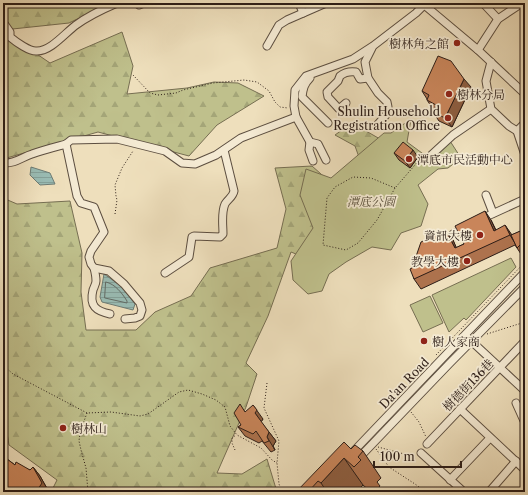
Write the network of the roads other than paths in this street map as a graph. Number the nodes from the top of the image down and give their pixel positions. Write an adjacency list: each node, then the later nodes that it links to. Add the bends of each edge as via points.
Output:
1 (117, 3): 9 (street, via 76,25 60,41 36,52 10,37 10,32)
2 (299, 3): 7 (street)
3 (326, 3): 7 (street)
4 (483, 3): 8 (street)
5 (522, 3): 8 (street)
6 (423, 4): 11 (street, via 416,14); 12 (street)
7 (303, 13): 10 (street, via 279,25)
8 (498, 19): 12 (street)
9 (3, 22)
10 (267, 46)
11 (373, 46): 14 (street, via 354,59); 15 (street, via 365,62)
12 (478, 50): 13 (street)
13 (491, 62): 16 (street); 18 (street, via 486,81)
14 (314, 72): 19 (street, via 306,76 295,90); 20 (street, via 306,82 302,97)
15 (368, 78): 17 (street, via 360,79 356,72 350,71 340,76 327,92 328,97 339,109); 22 (street, via 387,102 386,115)
16 (525, 94)
17 (346, 103)
18 (491, 109): 23 (street); 28 (street, via 453,135)
19 (296, 116): 24 (street); 26 (street, via 241,138)
20 (328, 123)
21 (525, 123): 23 (street)
22 (378, 124)
23 (517, 131): 27 (street)
24 (310, 142): 29 (street, via 318,144); 30 (street, via 309,150)
25 (66, 144): 26 (street, via 71,140 117,139 165,151 182,163 188,164 195,164); 31 (street, via 30,154 21,160); 36 (street, via 77,196 81,203 94,207 103,227 104,232 89,257)
26 (224, 150): 38 (street, via 234,191 224,205 223,234 220,237 192,237 190,257)
27 (525, 155)
28 (428, 158)
29 (326, 160)
30 (313, 161)
31 (3, 163)
32 (486, 195): 34 (street)
33 (525, 199): 34 (street)
34 (493, 213): 35 (street)
35 (453, 234)
36 (94, 268): 40 (street, via 96,281 92,302 99,312); 41 (street, via 109,271 140,303 140,316)
37 (525, 272): 42 (street, Da'an Road)
38 (165, 273)
39 (525, 287): 43 (street, Da'an Road)
40 (110, 314)
41 (125, 319)
42 (465, 336): 43 (street); 53 (street, Da'an Road)
43 (471, 341): 45 (street); 55 (street, Da'an Road)
44 (525, 341): 45 (street, 樹德街136巷)
45 (500, 368): 46 (street); 48 (street, 樹德街136巷)
46 (525, 391)
47 (516, 403): 49 (street)
48 (460, 409): 50 (street); 51 (street, 樹德街136巷)
49 (525, 423)
50 (490, 438): 54 (street); 57 (street)
51 (427, 444)
52 (421, 453): 57 (street)
53 (346, 460)
54 (516, 461): 56 (street); 59 (street)
55 (354, 464)
56 (525, 470)
57 (450, 480): 58 (street)
58 (459, 491)
59 (489, 492)

